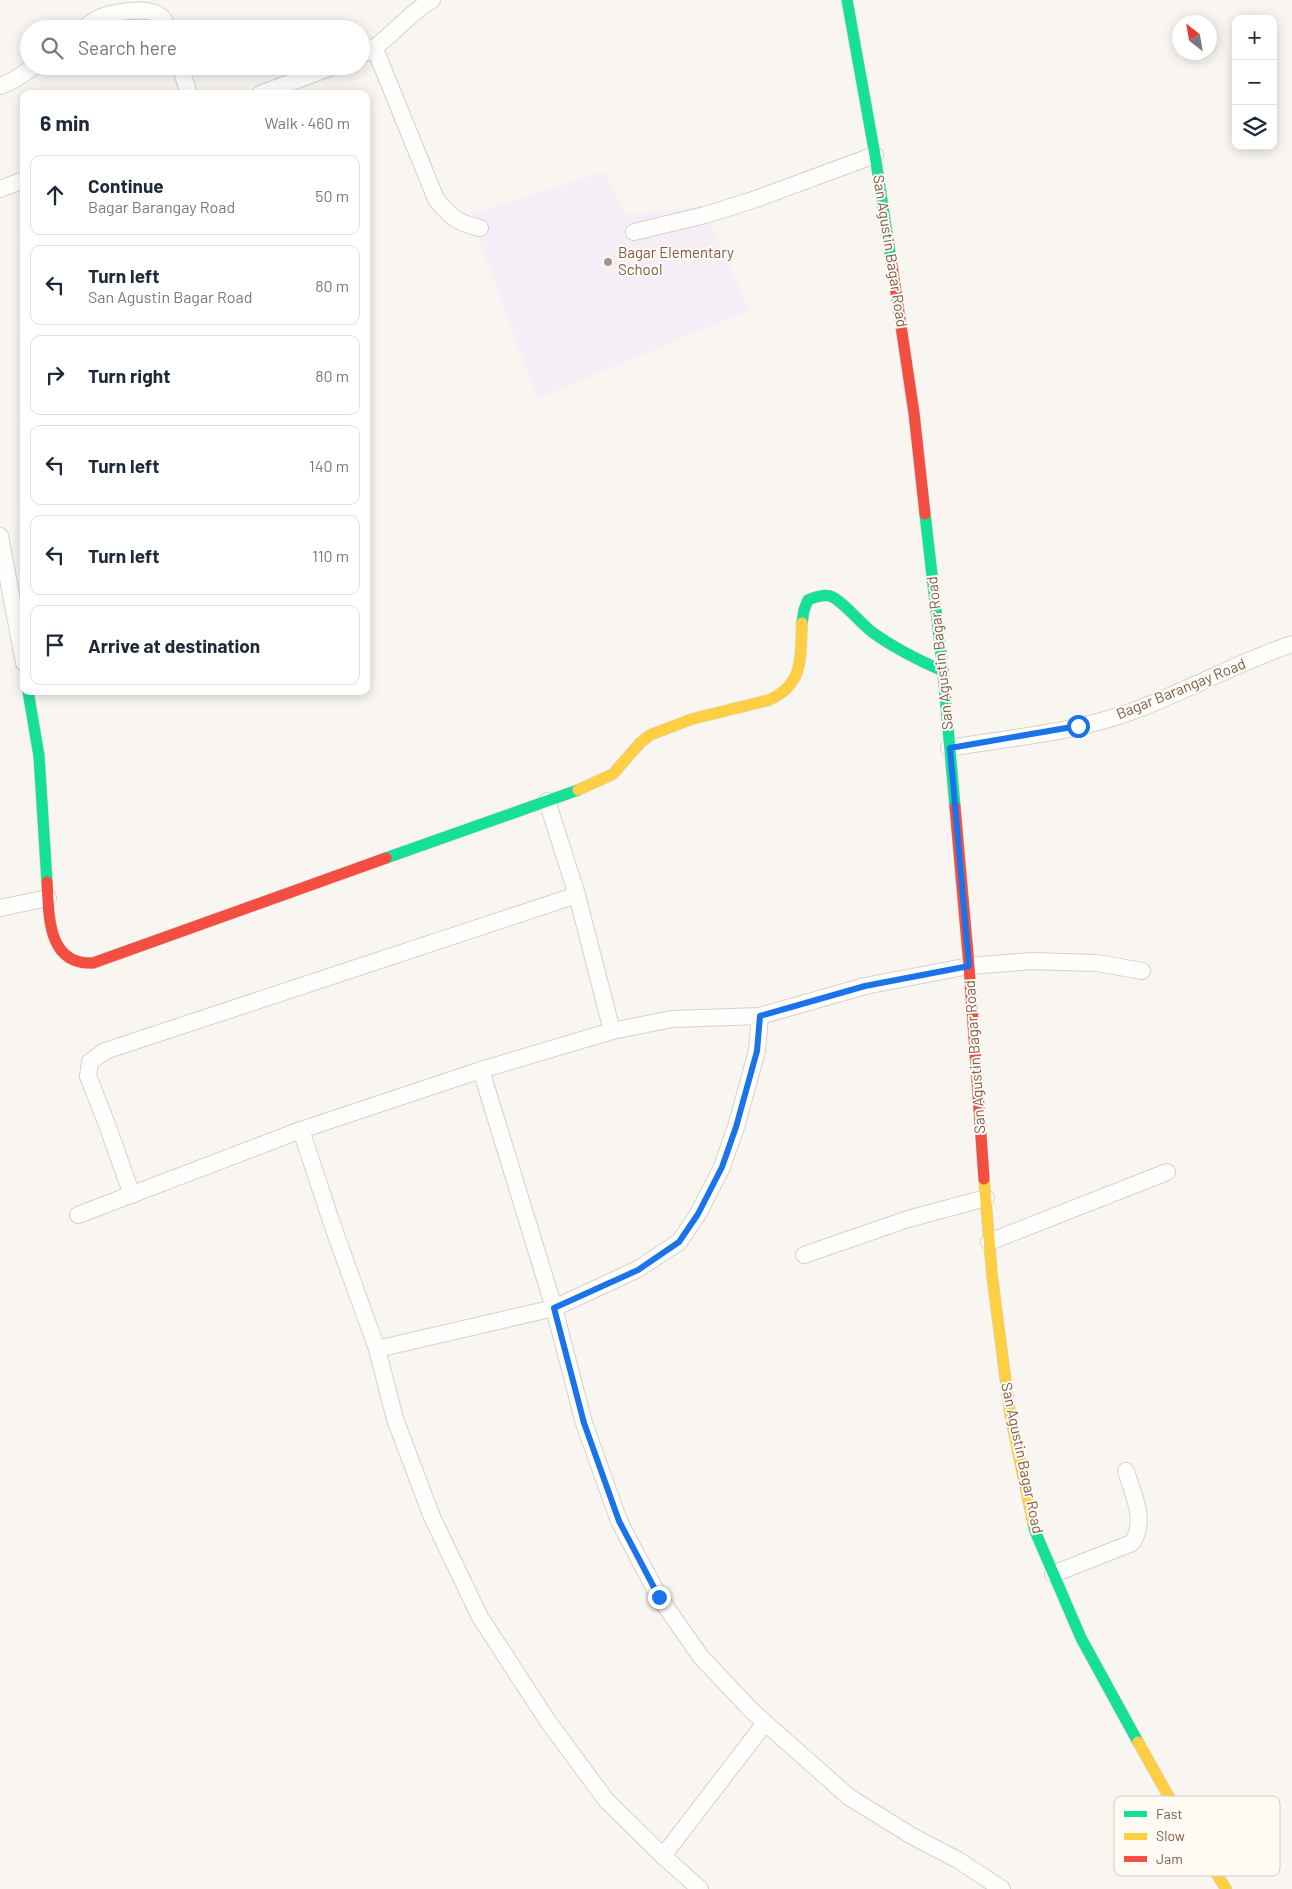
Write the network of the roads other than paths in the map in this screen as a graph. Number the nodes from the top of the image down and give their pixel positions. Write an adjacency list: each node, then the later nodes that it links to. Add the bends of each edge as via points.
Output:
1 (432, 0): 5 (street, via 419,7 386,40)
2 (847, 0): 13 (street, San Agustin Bagar Road)
3 (97, 20): 4 (street, via 125,12 146,11 156,13)
4 (164, 20)
5 (370, 51)
6 (370, 56): 16 (street, via 436,199 449,216 464,225)
7 (21, 75): 10 (street)
8 (183, 75): 11 (street)
9 (310, 75): 12 (street)
10 (0, 86)
11 (188, 90)
12 (271, 90)
13 (875, 155): 17 (street, via 715,212); 21 (street, San Agustin Bagar Road, via 914,412)
14 (20, 182): 15 (street)
15 (0, 189)
16 (480, 228)
17 (634, 232)
18 (0, 536): 19 (street)
19 (20, 642)
20 (1292, 644): 23 (street, Bagar Barangay Road, via 1104,720)
21 (943, 671): 23 (street, San Agustin Bagar Road); 24 (street, via 897,650 834,598 819,596 808,600 804,611 799,669 792,686 783,694 670,726 648,736 617,772 606,779)
22 (29, 695): 26 (street, via 39,756)
23 (950, 748): 28 (street, San Agustin Bagar Road)
24 (547, 801): 25 (street); 26 (street, via 93,963 72,962 63,953 50,924)
25 (577, 894): 31 (street); 35 (street, via 105,1051 90,1062 88,1076)
26 (48, 898): 27 (street)
27 (0, 908)
28 (969, 966): 29 (street, via 1032,961 1097,963); 30 (street, via 865,986); 36 (street, San Agustin Bagar Road)
29 (1142, 971)
30 (760, 1016): 31 (street, via 672,1019); 40 (street, via 757,1051 722,1167 698,1214 679,1242 638,1270)
31 (612, 1031): 32 (street)
32 (481, 1070): 33 (street); 40 (street)
33 (301, 1130): 35 (street); 41 (street)
34 (1167, 1172): 38 (street)
35 (132, 1195): 37 (street)
36 (986, 1198): 38 (street, San Agustin Bagar Road); 39 (street, via 908,1219)
37 (78, 1215)
38 (990, 1242): 43 (street, San Agustin Bagar Road, via 1010,1414 1035,1531)
39 (804, 1255)
40 (554, 1308): 41 (street); 44 (street, via 584,1423 619,1521 659,1597 701,1657)
41 (377, 1349): 46 (street, via 394,1419 432,1517 480,1617 606,1800)
42 (1126, 1471): 43 (street, via 1138,1512 1139,1528 1132,1543)
43 (1053, 1574): 45 (street, San Agustin Bagar Road, via 1081,1638)
44 (766, 1723): 46 (street); 49 (street, via 849,1797)
45 (1168, 1796)
46 (663, 1856): 48 (street)
47 (1218, 1876): 50 (street, San Agustin Bagar Road)
48 (700, 1889)
49 (1002, 1889)
50 (1226, 1889)

